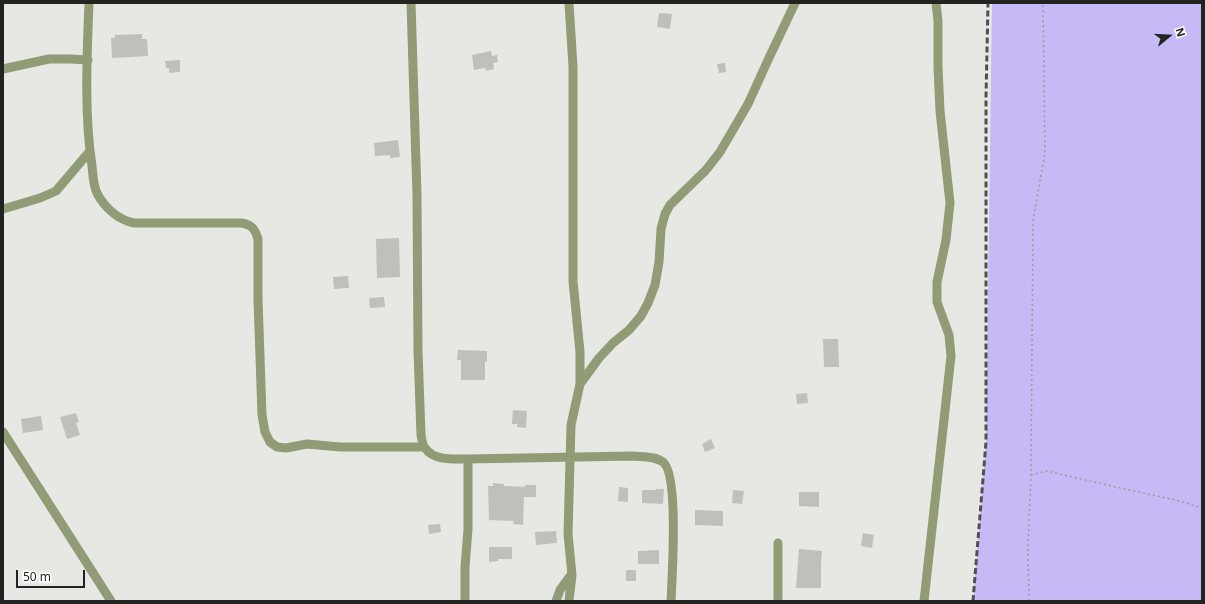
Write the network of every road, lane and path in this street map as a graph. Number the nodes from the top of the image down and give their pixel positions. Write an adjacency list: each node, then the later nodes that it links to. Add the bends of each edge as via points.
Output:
1 (89, 3): 7 (street)
2 (410, 3): 13 (street, via 417,195 418,351 421,435)
3 (569, 3): 11 (street, via 573,67 573,281 580,352)
4 (795, 3): 11 (street, via 748,104 720,152 706,170 670,205 665,214 655,285 641,316 599,358)
5 (936, 3): 26 (street, via 940,111 950,203 946,240 937,282 937,302 949,335 951,356)
6 (1043, 3): 16 (path, via 1044,152 1033,220)
7 (88, 60): 8 (street, via 49,59); 9 (street)
8 (3, 69)
9 (90, 151): 10 (street, via 56,191); 13 (street, via 96,191 104,204 124,221 242,223 250,224 255,230 258,239 262,415 270,442 277,447 286,448 307,444 340,447)
10 (3, 209)
11 (580, 384): 14 (street, via 571,425)
12 (3, 432): 20 (street)
13 (424, 447): 15 (street, via 443,458)
14 (571, 457): 15 (street); 19 (street, via 568,534); 24 (street, via 633,456 656,459 667,466 674,522)
15 (468, 459): 21 (street)
16 (1031, 474): 17 (path, via 1047,471); 27 (path)
17 (1202, 508)
18 (778, 543): 25 (street)
19 (572, 575): 22 (street, via 560,590); 23 (street)
20 (110, 601)
21 (465, 601)
22 (556, 601)
23 (569, 601)
24 (671, 601)
25 (778, 601)
26 (924, 601)
27 (1029, 601)

